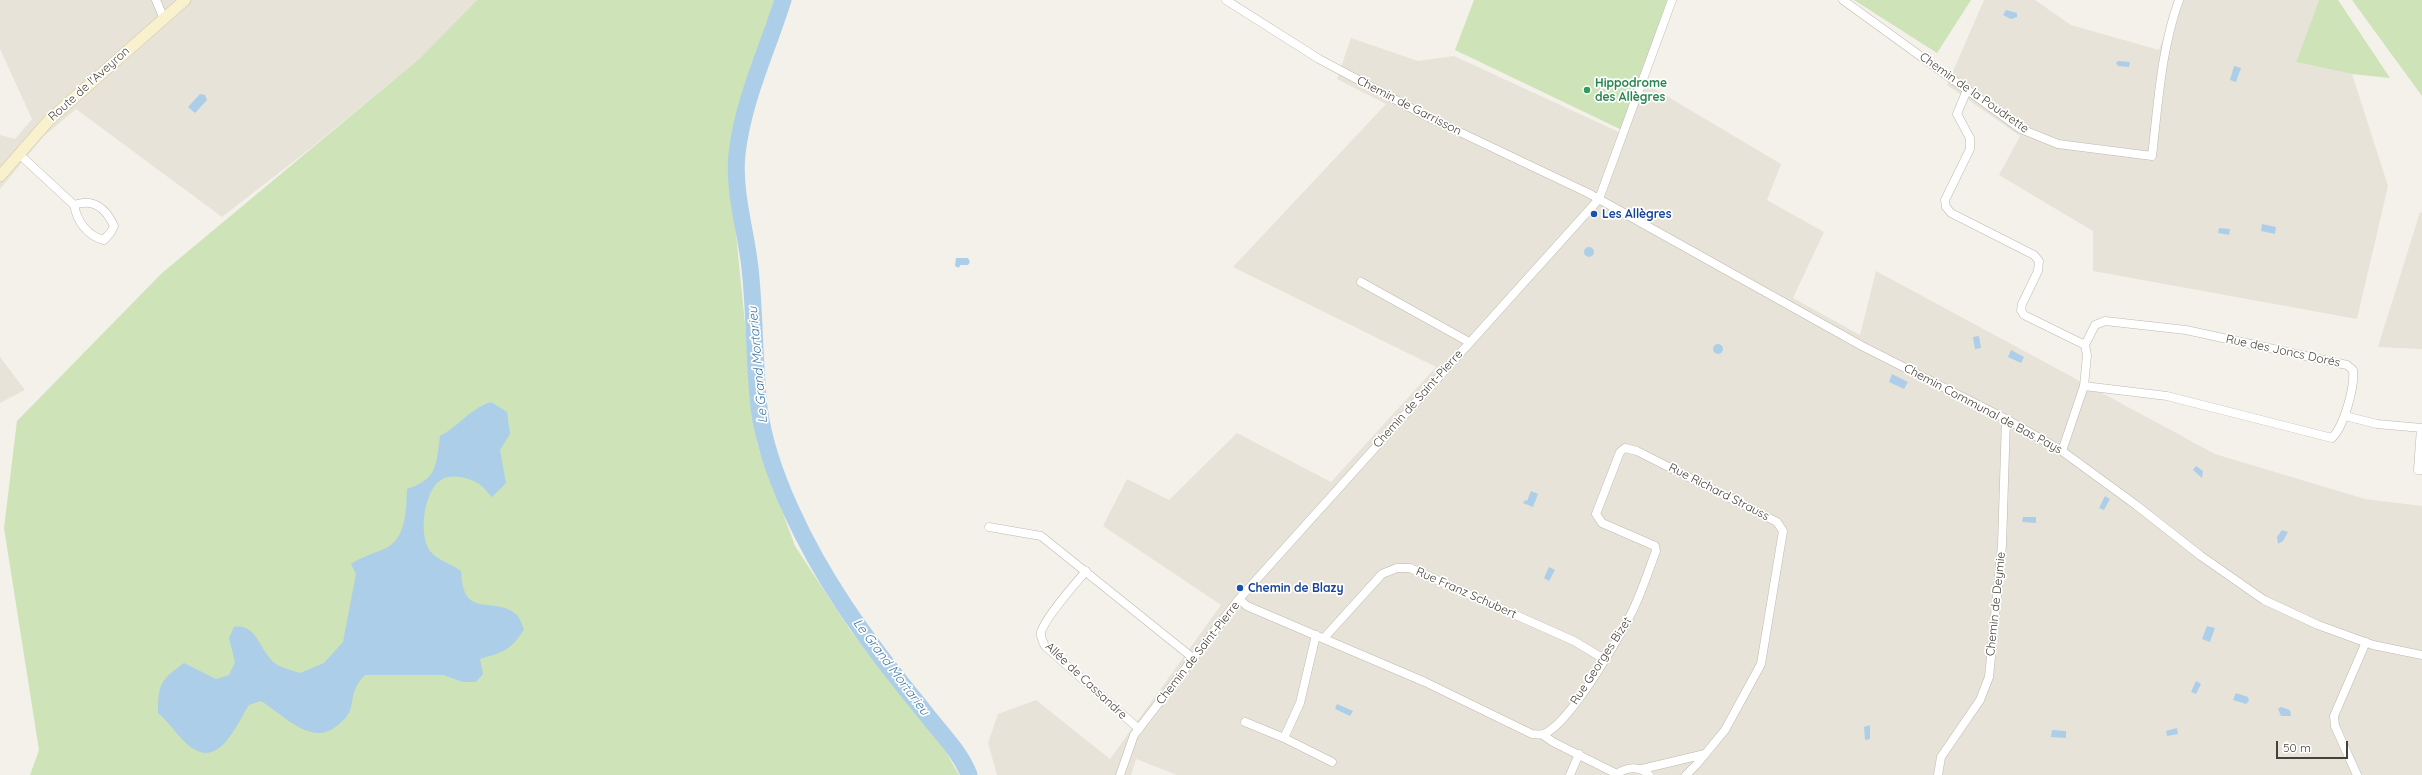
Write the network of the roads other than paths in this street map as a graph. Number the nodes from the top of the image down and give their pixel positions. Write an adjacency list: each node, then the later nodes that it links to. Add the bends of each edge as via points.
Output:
1 (156, 0): 7 (street)
2 (185, 0): 7 (street, Route de l'Aveyron)
3 (1226, 0): 11 (street, Chemin de Garrisson, via 1319,59 1426,116)
4 (1672, 0): 11 (street, Chemin de Saint-Pierre)
5 (1843, 0): 8 (street, Chemin de la Poudrette)
6 (2179, 0): 8 (street, Chemin de la Poudrette, via 2172,18 2167,45 2152,156 2058,144 2021,129)
7 (164, 19): 9 (street, Route de l'Aveyron, via 50,118)
8 (1967, 90): 15 (street, via 1957,114 1970,138 1970,149 1945,200 1946,207 1951,213 2034,255 2039,261 2038,271 2021,310 2024,315)
9 (19, 154): 10 (street, Route de l'Aveyron); 12 (street)
10 (0, 176)
11 (1600, 200): 14 (street, Chemin de Saint-Pierre); 18 (street, Chemin Communal de Bas Pays, via 1862,346)
12 (74, 205): 12 (street, via 76,216 86,230 96,238 104,240 112,232 114,226 101,207 89,202)
13 (1360, 282): 14 (street)
14 (1469, 342): 24 (street, Chemin de Saint-Pierre)
15 (2086, 345): 16 (street, Rue des Joncs Dorés); 17 (street, Rue des Joncs Dorés, via 2095,325 2105,321 2186,330 2347,365 2353,370 2354,380)
16 (2084, 386): 17 (street, Rue des Joncs Dorés, via 2167,396 2323,437 2332,438); 20 (street, Rue des Joncs Dorés)
17 (2345, 416): 19 (street, via 2377,424)
18 (2006, 419): 20 (street, Chemin Communal de Bas Pays); 43 (street, Chemin de Deymie, via 2002,546 1989,677 1980,700 1941,757)
19 (2422, 428): 21 (street, via 2418,470)
20 (2062, 451): 27 (street, Chemin Communal de Bas Pays, via 2264,600 2318,625)
21 (2422, 470)
22 (989, 527): 23 (street, via 1041,536)
23 (1086, 571): 29 (street); 32 (street, Allée de Cassandre, via 1059,603 1041,632 1041,639 1045,646)
24 (1239, 598): 26 (street, via 1247,606); 29 (street, Chemin de Saint-Pierre)
25 (1632, 613): 30 (street, Rue Georges Bizet); 36 (street, Rue Richard Strauss, via 1656,551 1654,546 1602,523 1596,514 1620,452 1625,448 1637,451 1777,522 1783,531 1761,664 1725,730)
26 (1320, 637): 30 (street, Rue Franz Schubert, via 1382,574 1397,568 1410,568 1574,641); 33 (street, via 1425,682 1532,734); 34 (street, via 1300,703)
27 (2366, 642): 28 (street, Chemin Communal de Bas Pays); 44 (street, via 2334,716 2335,726)
28 (2422, 655)
29 (1193, 658): 32 (street, Chemin de Saint-Pierre)
30 (1604, 659): 33 (street, Rue Georges Bizet, via 1569,710)
31 (1245, 722): 34 (street)
32 (1139, 729): 40 (street, Chemin de Saint-Pierre, via 1134,735)
33 (1543, 735): 35 (street)
34 (1284, 738): 37 (street)
35 (1579, 754): 39 (street); 41 (street)
36 (1706, 754): 38 (street); 42 (street, Rue Richard Strauss)
37 (1332, 762)
38 (1645, 772): 39 (street, via 1633,768)
39 (1617, 774)
40 (1120, 775)
41 (1570, 775)
42 (1686, 775)
43 (1938, 775)
44 (2357, 775)

